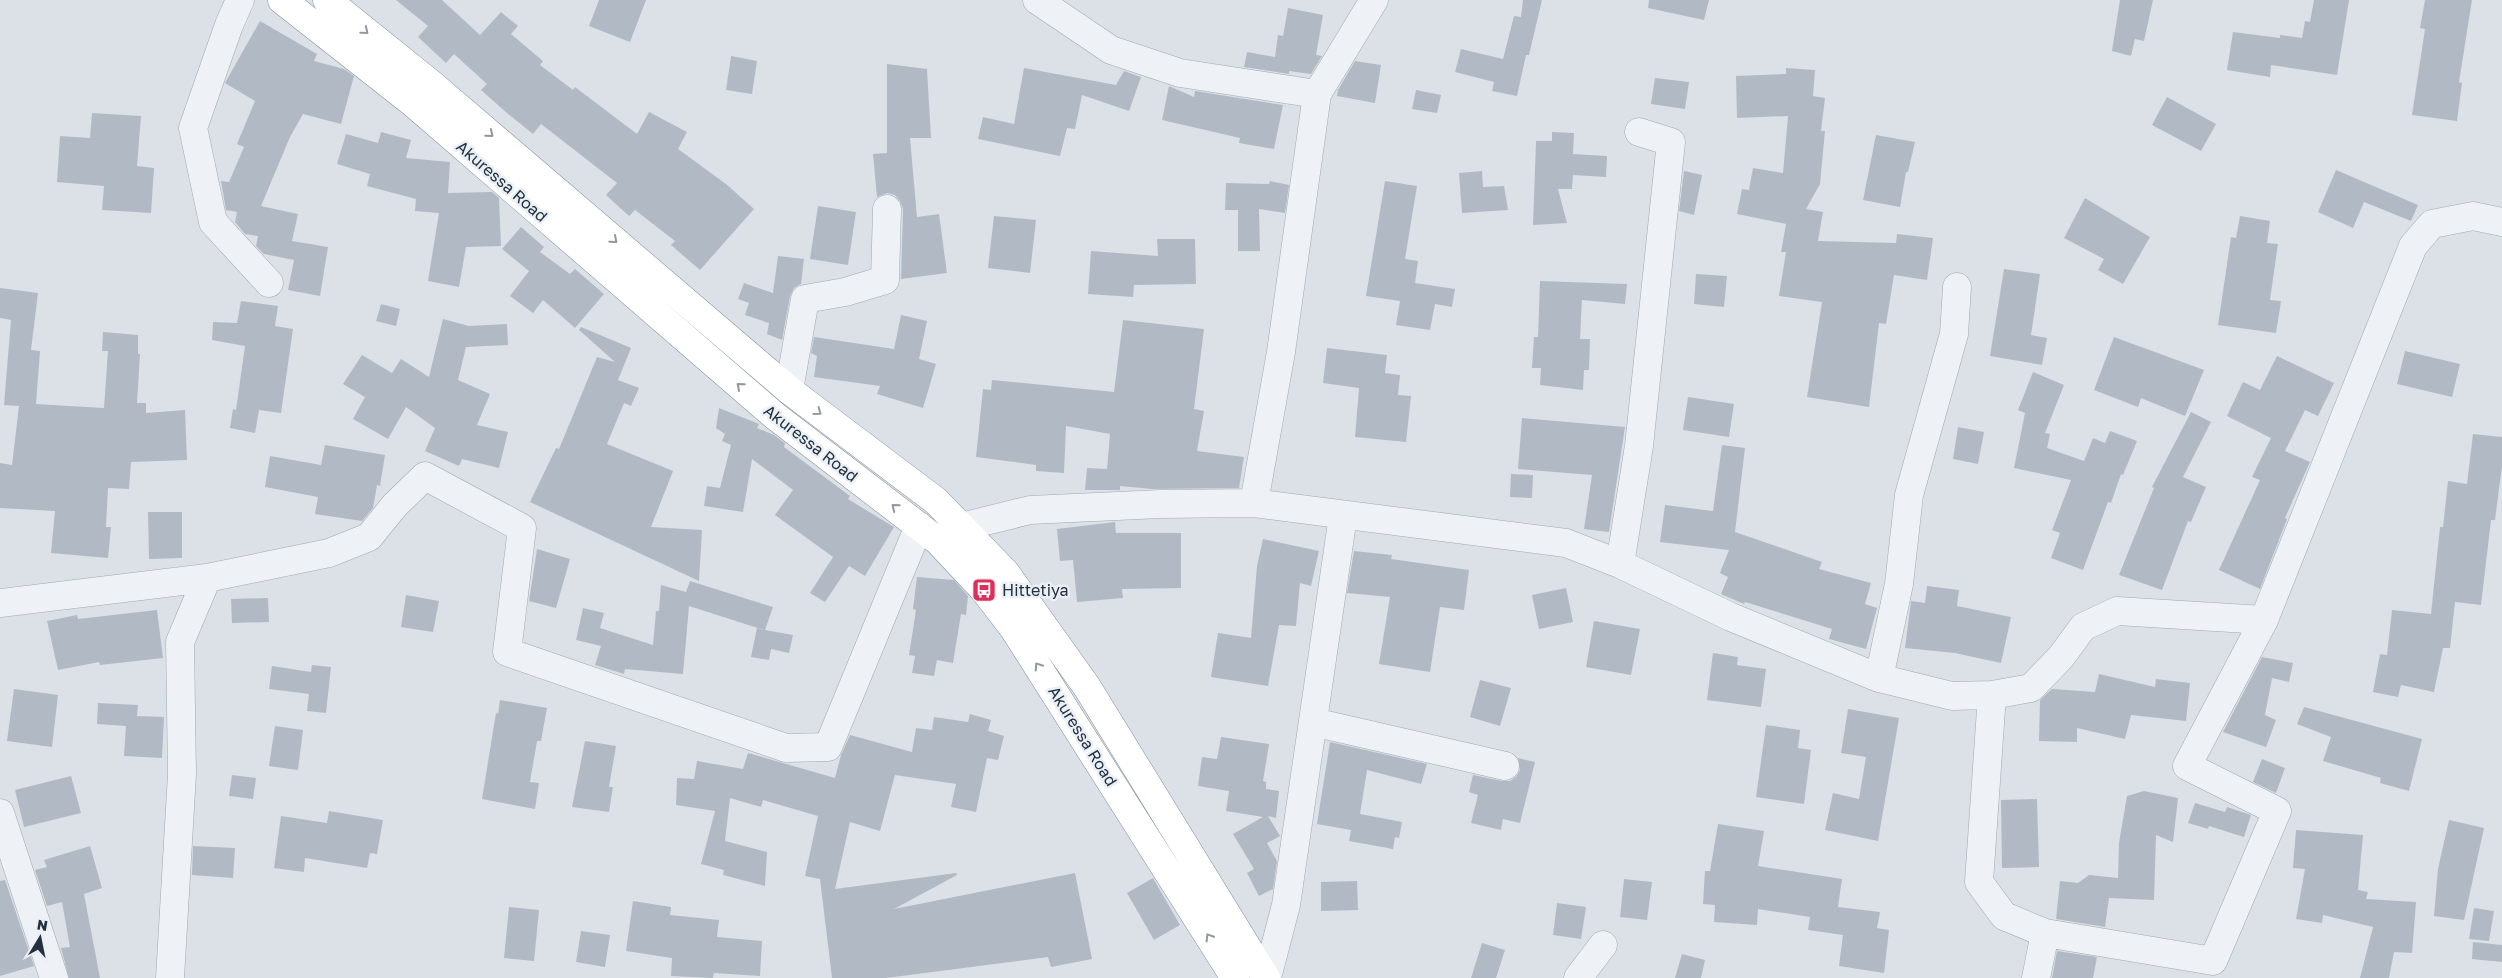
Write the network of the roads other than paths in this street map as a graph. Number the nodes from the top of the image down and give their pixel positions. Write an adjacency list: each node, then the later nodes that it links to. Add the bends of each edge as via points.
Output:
1 (240, 0): 10 (street, via 193,128 213,222)
2 (282, 0): 16 (highway, Akuressa Road, one-way to 2, via 775,416 413,103)
3 (327, 0): 12 (highway, Akuressa Road, one-way to 12, via 430,83)
4 (1037, 0): 6 (street, via 1111,50 1172,70)
5 (1374, 0): 6 (street)
6 (1316, 94): 13 (street, via 1281,352)
7 (1639, 132): 17 (street, via 1672,142 1639,446)
8 (887, 210): 12 (street, via 885,280 805,299)
9 (2502, 222): 20 (street, via 2472,216 2432,224 2413,246)
10 (269, 284)
11 (1957, 287): 21 (street, via 1954,334 1909,495 1899,584)
12 (789, 390): 15 (highway, Akuressa Road, one-way to 15, via 936,500)
13 (1254, 503): 14 (street); 15 (street, via 1030,510)
14 (1343, 516): 17 (street, via 1566,543); 23 (street)
15 (961, 527): 16 (street); 31 (highway, Akuressa Road, via 1005,572 1087,686)
16 (928, 534): 18 (street, via 828,747 786,748 507,652 522,528 426,476 395,505 369,537 329,553); 30 (highway, Akuressa Road, one-way to 16, via 1014,629 984,590)
17 (1620, 564): 21 (street, via 1732,617)
18 (207, 578): 19 (street); 29 (street, via 180,642 182,774)
19 (0, 603)
20 (2264, 620): 22 (street, via 2117,611 2083,627 2061,657 2031,688); 26 (street, via 2187,766 2277,811 2213,961)
21 (1879, 678): 22 (street, via 1952,696)
22 (1992, 695): 26 (street, via 1979,882 2004,916)
23 (1313, 722): 24 (street); 31 (street, via 1286,905)
24 (1505, 766)
25 (0, 813): 28 (street)
26 (2045, 933): 33 (street)
27 (1603, 945): 32 (street)
28 (54, 978)
29 (170, 978)
30 (1235, 978)
31 (1267, 978)
32 (1578, 978)
33 (2036, 978)

